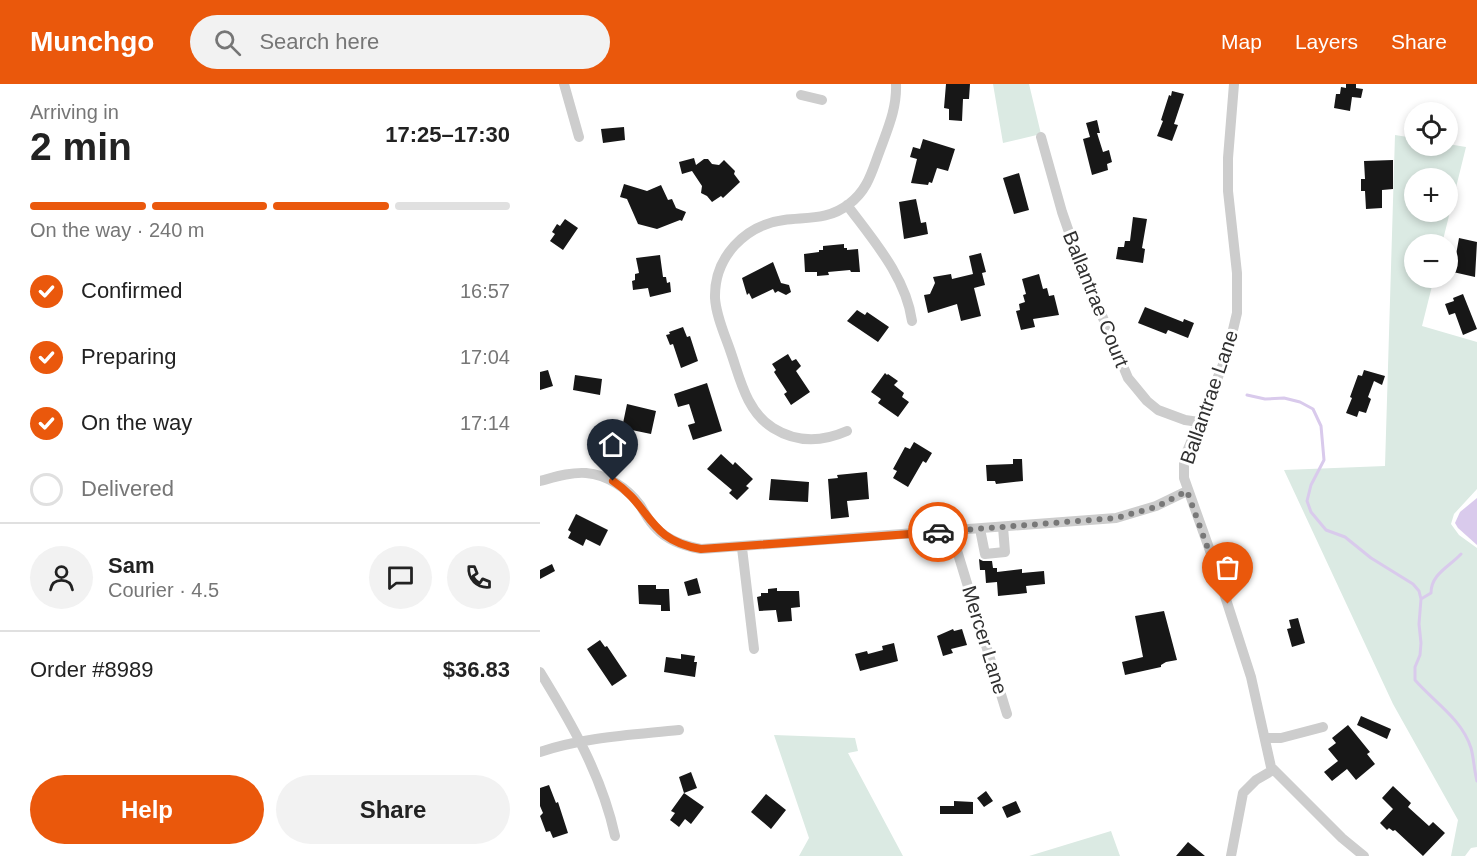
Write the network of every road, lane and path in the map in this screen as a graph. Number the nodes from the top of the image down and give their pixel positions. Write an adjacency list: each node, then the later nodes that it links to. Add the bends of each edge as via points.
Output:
1 (564, 84): 7 (street)
2 (896, 84): 8 (street, via 894,110 873,172)
3 (1233, 84): 10 (street, Ballantrae Lane, via 1228,190 1237,313 1227,355)
4 (801, 95): 5 (street)
5 (822, 100)
6 (1041, 136): 10 (street, Ballantrae Court, via 1078,258 1128,378 1158,410)
7 (579, 137)
8 (847, 206): 9 (street, via 889,262); 11 (street, via 815,218 770,223 745,235 724,258 715,299 746,396 760,418 781,433 807,440)
9 (912, 321)
10 (1199, 422): 13 (street, Ballantrae Lane, via 1183,469)
11 (847, 431)
12 (540, 481): 17 (street, via 572,474 599,476 624,488 655,527 676,543 701,549)
13 (1187, 491): 14 (street, via 1156,507 1116,518); 23 (street, Ballantrae Lane, via 1235,624)
14 (1003, 527): 15 (street); 15 (street, via 1005,552 985,554)
15 (980, 529): 16 (street)
16 (951, 531): 17 (street); 20 (street, Mercer Lane)
17 (742, 548): 18 (street)
18 (754, 649)
19 (540, 672): 24 (street)
20 (1007, 714)
21 (1323, 727): 23 (street, via 1281,738)
22 (679, 730): 24 (street)
23 (1265, 736): 26 (street, Ballantrae Lane)
24 (581, 741): 25 (street); 27 (street)
25 (540, 752)
26 (1273, 770): 28 (street, via 1243,793); 29 (street)
27 (615, 836)
28 (1231, 856)
29 (1364, 856)

